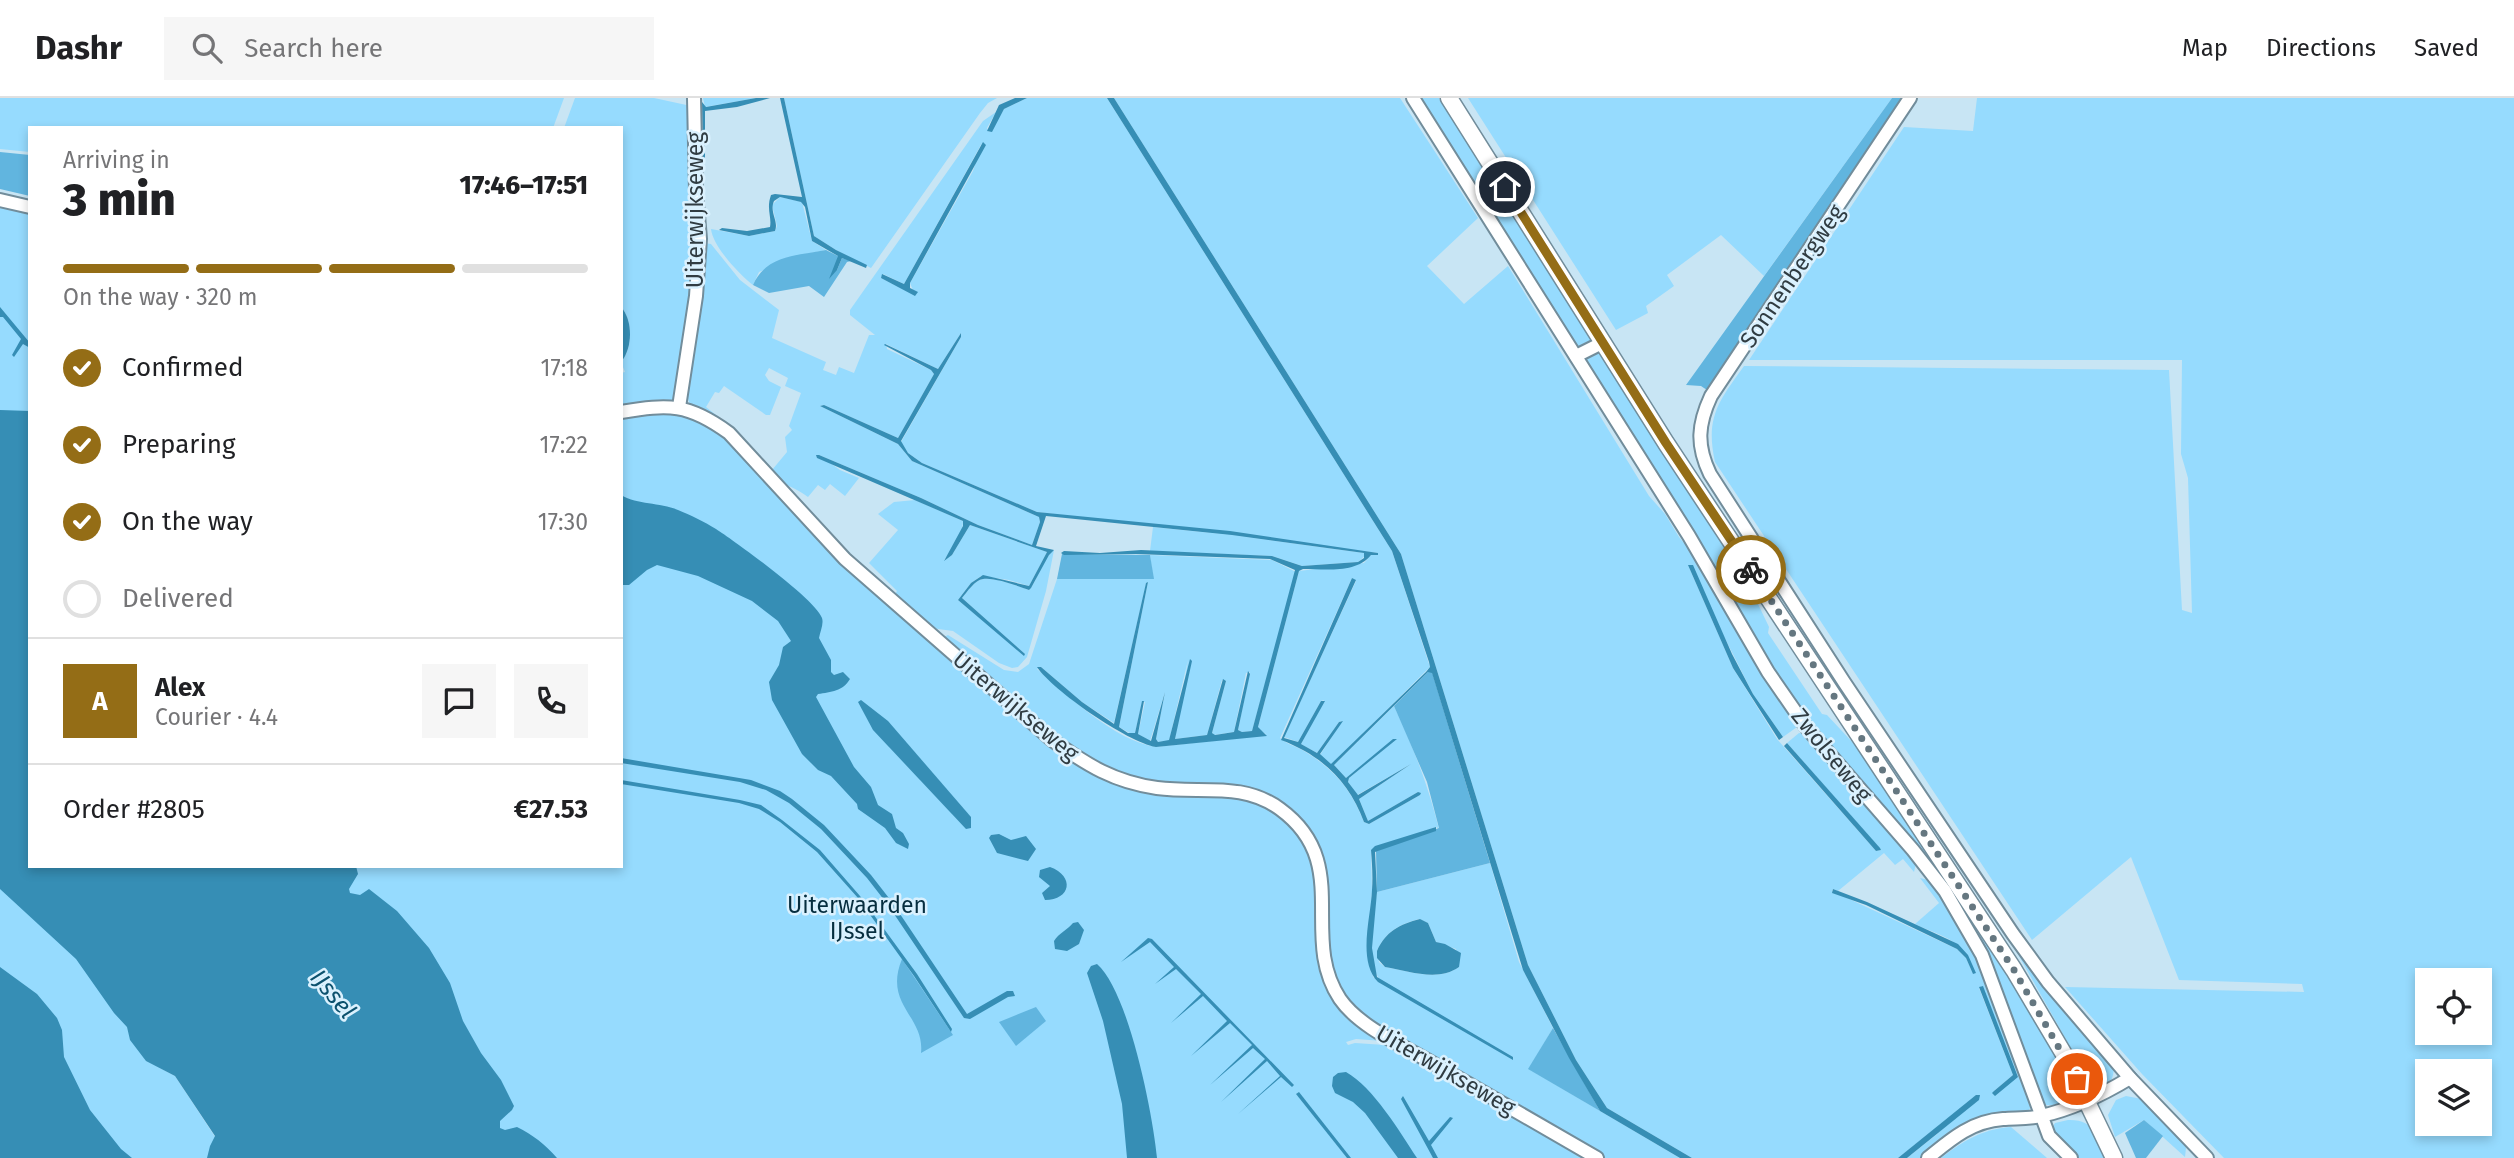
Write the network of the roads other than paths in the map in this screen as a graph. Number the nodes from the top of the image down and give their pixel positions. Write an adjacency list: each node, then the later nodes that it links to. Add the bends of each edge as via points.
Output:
1 (694, 98): 9 (street, Uiterwijkseweg, via 700,239)
2 (1413, 98): 8 (street, Zwolseweg)
3 (1449, 98): 7 (main road, Zwolseweg)
4 (1910, 98): 11 (street, Sonnenbergweg, via 1711,396 1699,427)
5 (0, 200): 6 (street)
6 (28, 207)
7 (1604, 342): 8 (street); 13 (main road, Zwolseweg, via 2014,970)
8 (1576, 356): 14 (street, Zwolseweg, via 1768,672 1806,727 1945,891 1982,955)
9 (679, 407): 10 (street); 15 (street, Uiterwijkseweg, via 729,433 845,559 1052,740 1086,764 1118,780 1157,788 1244,791 1281,809 1303,830 1317,854 1325,961 1333,986 1348,1009)
10 (623, 412)
11 (1704, 461): 12 (street, Zwolseweg, via 1844,682 2013,934)
12 (2130, 1078): 13 (street); 19 (street, Zwolseweg)
13 (2088, 1102): 14 (street); 18 (main road, Zwolseweg)
14 (2041, 1116): 16 (street, via 1982,1122 1960,1132); 17 (street, Zwolseweg, via 2053,1142)
15 (1597, 1158)
16 (1928, 1158)
17 (2071, 1158)
18 (2114, 1158)
19 (2207, 1158)

